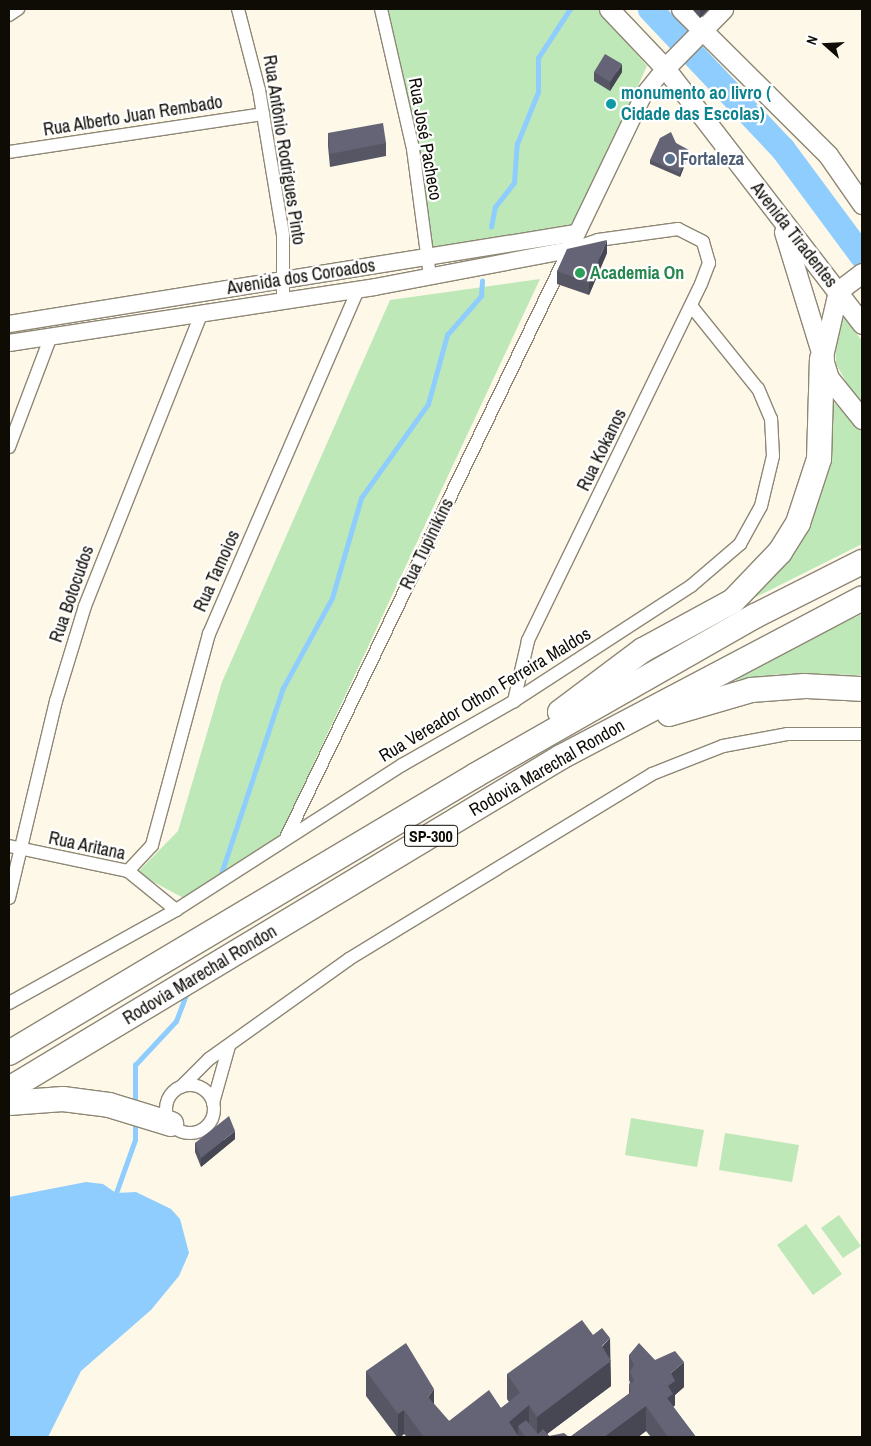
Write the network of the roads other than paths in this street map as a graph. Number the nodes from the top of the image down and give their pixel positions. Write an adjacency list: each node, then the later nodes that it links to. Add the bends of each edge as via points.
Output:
1 (18, 9): 7 (street)
2 (238, 9): 10 (street, Rua Antônio Rodrigues Pinto)
3 (381, 9): 20 (street, Rua José Pacheco, via 413,149)
4 (609, 9): 9 (main road, Avenida Tiradentes)
5 (681, 9): 8 (main road)
6 (723, 9): 8 (main road)
7 (9, 15)
8 (701, 32): 9 (main road); 12 (main road)
9 (667, 67): 15 (main road, Avenida Tiradentes); 17 (street, via 644,94)
10 (264, 114): 11 (street, Rua Alberto Juan Rembado); 23 (street, Rua Antônio Rodrigues Pinto, via 283,235)
11 (9, 152)
12 (828, 155): 13 (main road); 14 (main road)
13 (862, 179)
14 (862, 204)
15 (777, 215): 25 (main road, Avenida Tiradentes); 33 (main road, via 806,294)
16 (678, 229): 18 (street, Avenida dos Coroados); 27 (street, Rua Kokanos, via 703,242 709,263)
17 (576, 233): 18 (street, Avenida dos Coroados); 19 (street); 20 (street, Avenida dos Coroados)
18 (598, 240): 19 (street, Avenida dos Coroados)
19 (568, 250): 22 (street, Avenida dos Coroados); 43 (street, Rua Tupinikins)
20 (427, 259): 22 (street, Rua José Pacheco); 23 (street, Avenida dos Coroados)
21 (862, 272): 25 (main road)
22 (430, 276): 24 (street, Avenida dos Coroados)
23 (282, 277): 26 (street, Rua Antônio Rodrigues Pinto); 29 (street, Avenida dos Coroados)
24 (358, 289): 26 (street, Avenida dos Coroados); 46 (street, Rua Tamoios, via 209,634 152,845)
25 (840, 290): 30 (main road, Avenida Tiradentes); 33 (main road)
26 (283, 299): 28 (street, Avenida dos Coroados)
27 (692, 307): 39 (street, Rua Kokanos, via 528,642); 39 (street, Rua Vereador Othon Ferreira Maldos, via 758,389 771,418 773,456 761,506 740,544 691,586)
28 (202, 312): 31 (street, Avenida dos Coroados); 45 (street, Rua Botocudos, via 86,606 56,701)
29 (9, 324)
30 (862, 324)
31 (51, 336): 32 (street, Avenida dos Coroados); 35 (street)
32 (9, 343)
33 (822, 359): 34 (main road, via 840,396); 42 (highway, via 819,458 811,491 780,552 733,601 643,650)
34 (862, 420)
35 (9, 447)
36 (862, 562): 42 (highway, Rodovia Marechal Rondon / SP-300, via 755,616)
37 (862, 598): 41 (highway, Rodovia Marechal Rondon / SP-300)
38 (862, 690): 41 (highway, via 805,686 751,690 698,703)
39 (514, 701): 43 (street, Rua Vereador Othon Ferreira Maldos)
40 (862, 734): 50 (street, via 795,733 723,746 652,774 349,959)
41 (561, 756): 53 (highway, Rodovia Marechal Rondon / SP-300)
42 (476, 775): 51 (highway, Rodovia Marechal Rondon / SP-300)
43 (286, 838): 48 (street, Rua Vereador Othon Ferreira Maldos)
44 (9, 846): 45 (street, Rua Aritana)
45 (23, 850): 46 (street, Rua Aritana); 47 (street, Rua Botocudos)
46 (128, 871): 48 (street, Rua Aritana)
47 (9, 898)
48 (176, 910): 49 (street, Rua Vereador Othon Ferreira Maldos)
49 (9, 1003)
50 (229, 1046): 52 (street); 55 (street)
51 (9, 1053)
52 (181, 1087): 55 (street, via 202,1088); 56 (street, via 166,1107)
53 (9, 1089)
54 (9, 1103): 56 (highway, via 63,1099 109,1105)
55 (213, 1103): 56 (street, via 210,1121 196,1132 187,1133)
56 (171, 1124)

